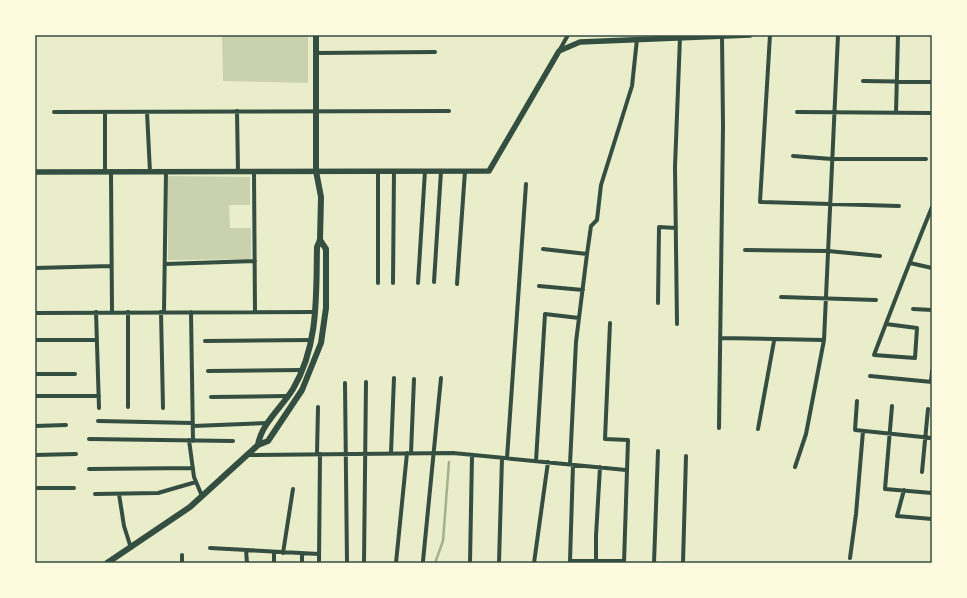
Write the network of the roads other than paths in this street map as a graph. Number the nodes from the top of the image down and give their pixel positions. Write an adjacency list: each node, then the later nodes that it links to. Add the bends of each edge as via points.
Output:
1 (316, 35): 13 (main road)
2 (568, 35): 11 (street)
3 (750, 35): 8 (street)
4 (770, 35): 43 (street, via 760,202)
5 (838, 35): 24 (street)
6 (898, 35): 15 (street)
7 (680, 36): 8 (street); 10 (street); 46 (street, via 675,167)
8 (722, 36): 85 (street)
9 (624, 37): 10 (street); 11 (street, via 580,42)
10 (637, 39): 51 (street, via 632,86 601,185 597,220 591,226)
11 (559, 51): 34 (street, via 489,171)
12 (435, 52): 13 (street)
13 (316, 53): 18 (main road)
14 (863, 81): 15 (street)
15 (897, 82): 16 (street); 25 (street)
16 (932, 82)
17 (237, 111): 18 (street); 22 (street); 39 (street)
18 (316, 111): 19 (street); 41 (main road)
19 (450, 111)
20 (54, 112): 21 (street)
21 (105, 112): 22 (street); 36 (street)
22 (147, 112): 37 (street)
23 (797, 112): 24 (street)
24 (835, 113): 25 (street); 28 (street)
25 (896, 113): 26 (street)
26 (932, 113)
27 (792, 156): 28 (street)
28 (832, 159): 29 (street); 43 (street)
29 (926, 159)
30 (378, 171): 31 (street); 41 (street); 60 (street)
31 (394, 171): 32 (street); 61 (street)
32 (425, 171): 33 (street); 62 (street)
33 (441, 171): 34 (street); 59 (street)
34 (465, 171): 63 (street)
35 (35, 172): 36 (street)
36 (108, 172): 37 (street); 56 (street)
37 (150, 172): 38 (street)
38 (166, 172): 39 (street); 55 (street)
39 (238, 172): 40 (street)
40 (254, 172): 41 (street); 53 (street)
41 (316, 172): 47 (main road, via 321,197)
42 (526, 184): 142 (street)
43 (830, 205): 44 (street); 50 (street)
44 (899, 206)
45 (932, 206): 54 (street)
46 (676, 228): 69 (street, via 660,227); 83 (street)
47 (320, 240): 79 (main road, via 317,247); 81 (main road, via 326,249)
48 (543, 249): 51 (street)
49 (745, 250): 50 (street)
50 (828, 251): 52 (street); 67 (street)
51 (587, 254): 65 (street)
52 (880, 256)
53 (255, 261): 55 (street); 77 (street)
54 (910, 263): 58 (street); 84 (street)
55 (165, 264): 75 (street)
56 (112, 266): 57 (street); 73 (street)
57 (35, 268)
58 (932, 268)
59 (434, 282)
60 (378, 283)
61 (393, 283)
62 (418, 283)
63 (457, 284)
64 (539, 286): 65 (street)
65 (583, 290): 80 (street)
66 (780, 297): 67 (street)
67 (826, 299): 68 (street); 89 (street)
68 (876, 300)
69 (658, 303)
70 (913, 309): 71 (street)
71 (932, 310)
72 (96, 312): 73 (street); 78 (street); 87 (street)
73 (112, 312): 74 (street)
74 (128, 312): 75 (street); 110 (street)
75 (163, 312): 76 (street); 113 (street)
76 (191, 312): 77 (street); 118 (street)
77 (255, 312): 79 (street)
78 (35, 313)
79 (316, 316): 81 (main road); 88 (main road)
80 (579, 318): 143 (street, via 545,314); 145 (street)
81 (325, 320): 129 (main road, via 316,358 302,390 268,441)
82 (610, 323): 150 (street, via 605,439 628,440)
83 (677, 324)
84 (886, 324): 84 (street, via 874,355 915,358 916,328)
85 (720, 338): 91 (street); 120 (street)
86 (35, 340): 87 (street)
87 (97, 340): 105 (street)
88 (312, 340): 90 (street); 93 (main road)
89 (824, 340): 91 (street); 147 (street, via 806,434)
90 (205, 341)
91 (774, 341): 121 (street)
92 (208, 370): 93 (street)
93 (302, 370): 106 (main road)
94 (932, 371): 102 (street)
95 (35, 374): 96 (street)
96 (75, 374)
97 (870, 376): 102 (street)
98 (394, 378): 131 (street)
99 (441, 378): 133 (street)
100 (414, 379): 132 (street)
101 (366, 382): 138 (street)
102 (931, 382)
103 (345, 383): 137 (street)
104 (35, 396): 105 (street)
105 (99, 396): 112 (street)
106 (287, 396): 107 (street); 116 (main road)
107 (211, 397)
108 (857, 401): 122 (street, via 855,430)
109 (892, 406): 123 (street)
110 (128, 407)
111 (318, 407): 136 (street)
112 (100, 408)
113 (163, 408)
114 (928, 408): 124 (street)
115 (98, 421): 118 (street)
116 (268, 424): 118 (street); 129 (main road, via 259,435)
117 (66, 425): 119 (street)
118 (193, 425): 127 (street)
119 (35, 426)
120 (719, 428)
121 (758, 429)
122 (863, 431): 123 (street); 170 (street)
123 (889, 434): 124 (street); 156 (street, via 885,488)
124 (925, 437): 125 (street); 151 (street)
125 (932, 438)
126 (89, 439): 127 (street)
127 (191, 440): 128 (street); 148 (street)
128 (233, 440)
129 (258, 445): 139 (main road)
130 (658, 451): 186 (street)
131 (391, 453): 132 (street); 138 (street)
132 (409, 453): 133 (street); 182 (street)
133 (434, 453): 140 (street); 171 (street)
134 (35, 454): 135 (street)
135 (76, 454)
136 (318, 454): 137 (street); 139 (street); 168 (street)
137 (345, 454): 138 (street); 180 (street)
138 (365, 454): 181 (street)
139 (247, 455): 160 (main road)
140 (472, 455): 142 (street); 183 (street)
141 (686, 456): 187 (street)
142 (504, 458): 143 (street); 184 (street)
143 (536, 461): 144 (street)
144 (548, 462): 145 (street); 185 (street)
145 (571, 465): 146 (street); 172 (street, via 570,561)
146 (600, 467): 150 (street); 172 (street)
147 (795, 467)
148 (193, 468): 149 (street); 152 (street)
149 (89, 469)
150 (626, 470): 174 (street)
151 (922, 472)
152 (196, 482): 159 (street, via 158,494); 160 (street)
153 (35, 488): 154 (street)
154 (74, 488)
155 (293, 489): 166 (street)
156 (904, 490): 157 (street); 161 (street, via 897,516)
157 (932, 493)
158 (95, 494): 159 (street)
159 (119, 494): 162 (street, via 124,526)
160 (202, 496): 162 (main road)
161 (932, 519)
162 (131, 548): 173 (main road)
163 (210, 548): 164 (street)
164 (246, 550): 165 (street); 176 (street)
165 (274, 552): 166 (street); 177 (street)
166 (283, 553): 167 (street)
167 (302, 554): 168 (street); 178 (street)
168 (319, 554): 179 (street)
169 (182, 555): 175 (street)
170 (850, 558)
171 (423, 561)
172 (596, 561): 174 (street)
173 (112, 562)
174 (624, 562)
175 (182, 563)
176 (247, 563)
177 (274, 563)
178 (302, 563)
179 (319, 563)
180 (347, 563)
181 (364, 563)
182 (396, 563)
183 (470, 563)
184 (499, 563)
185 (534, 563)
186 (654, 563)
187 (683, 563)

